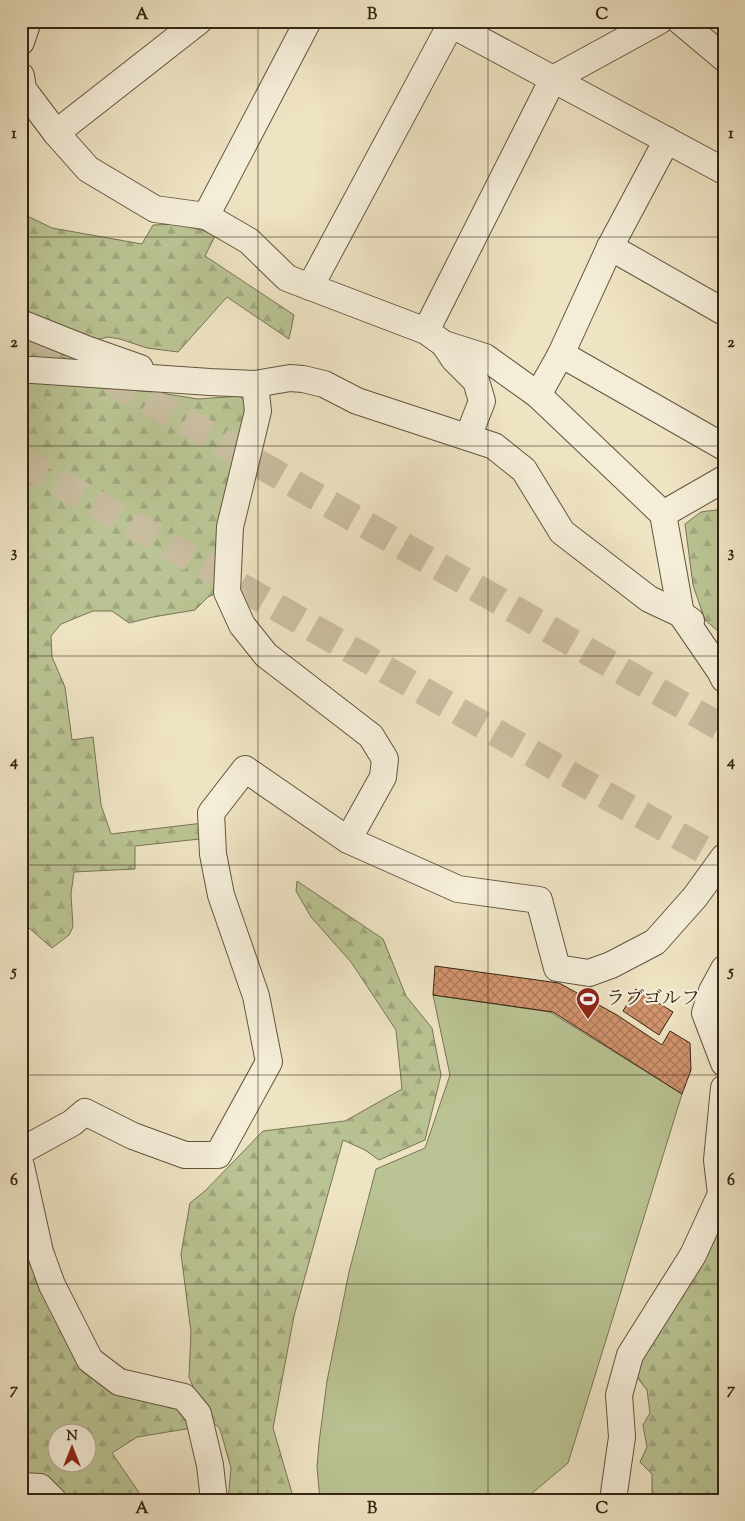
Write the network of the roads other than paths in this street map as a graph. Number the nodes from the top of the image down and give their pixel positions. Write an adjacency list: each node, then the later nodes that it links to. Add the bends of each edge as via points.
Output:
1 (28, 21): 7 (street)
2 (199, 21): 11 (street)
3 (308, 21): 14 (street)
4 (660, 21): 10 (street)
5 (680, 21): 8 (street)
6 (448, 23): 10 (street); 16 (street)
7 (21, 42)
8 (724, 58)
9 (21, 76): 11 (street, via 23,89)
10 (553, 79): 12 (street); 19 (street)
11 (56, 133): 14 (street, via 88,169 155,209)
12 (667, 140): 13 (street); 15 (street)
13 (724, 171)
14 (206, 216): 16 (street, via 248,241 287,278)
15 (610, 248): 17 (street); 20 (street)
16 (310, 287): 19 (street)
17 (724, 312)
18 (21, 323): 22 (street)
19 (435, 338): 24 (street, via 485,357); 25 (street, via 476,381 482,401)
20 (561, 354): 24 (street); 26 (street)
21 (21, 370): 22 (street)
22 (170, 379): 23 (street)
23 (255, 384): 25 (street, via 290,378 310,380 358,401); 32 (street, via 258,411 230,527 227,592 242,625 266,655 371,736 385,759 383,777)
24 (538, 395): 28 (street)
25 (468, 437): 29 (street, via 494,446 524,470 562,532 649,599)
26 (724, 447)
27 (724, 478): 28 (street)
28 (663, 514): 29 (street)
29 (681, 614): 30 (street); 31 (street)
30 (724, 646)
31 (724, 679)
32 (348, 840): 33 (street, via 458,889 539,900 557,968 589,972 611,965 655,942 695,897); 37 (street, via 245,769 211,813 213,854 221,896 256,996 268,1062 218,1155 185,1155 133,1136 85,1112 72,1123)
33 (724, 857)
34 (724, 969): 35 (street, via 704,1013)
35 (724, 1063)
36 (724, 1088): 42 (street, via 717,1160 721,1194 693,1255 630,1355 619,1395 622,1437)
37 (21, 1151)
38 (21, 1166): 41 (street, via 40,1252 52,1285 90,1360 119,1382 184,1397 198,1414)
39 (21, 1486): 40 (street, via 40,1487)
40 (53, 1500)
41 (214, 1500)
42 (613, 1500)

